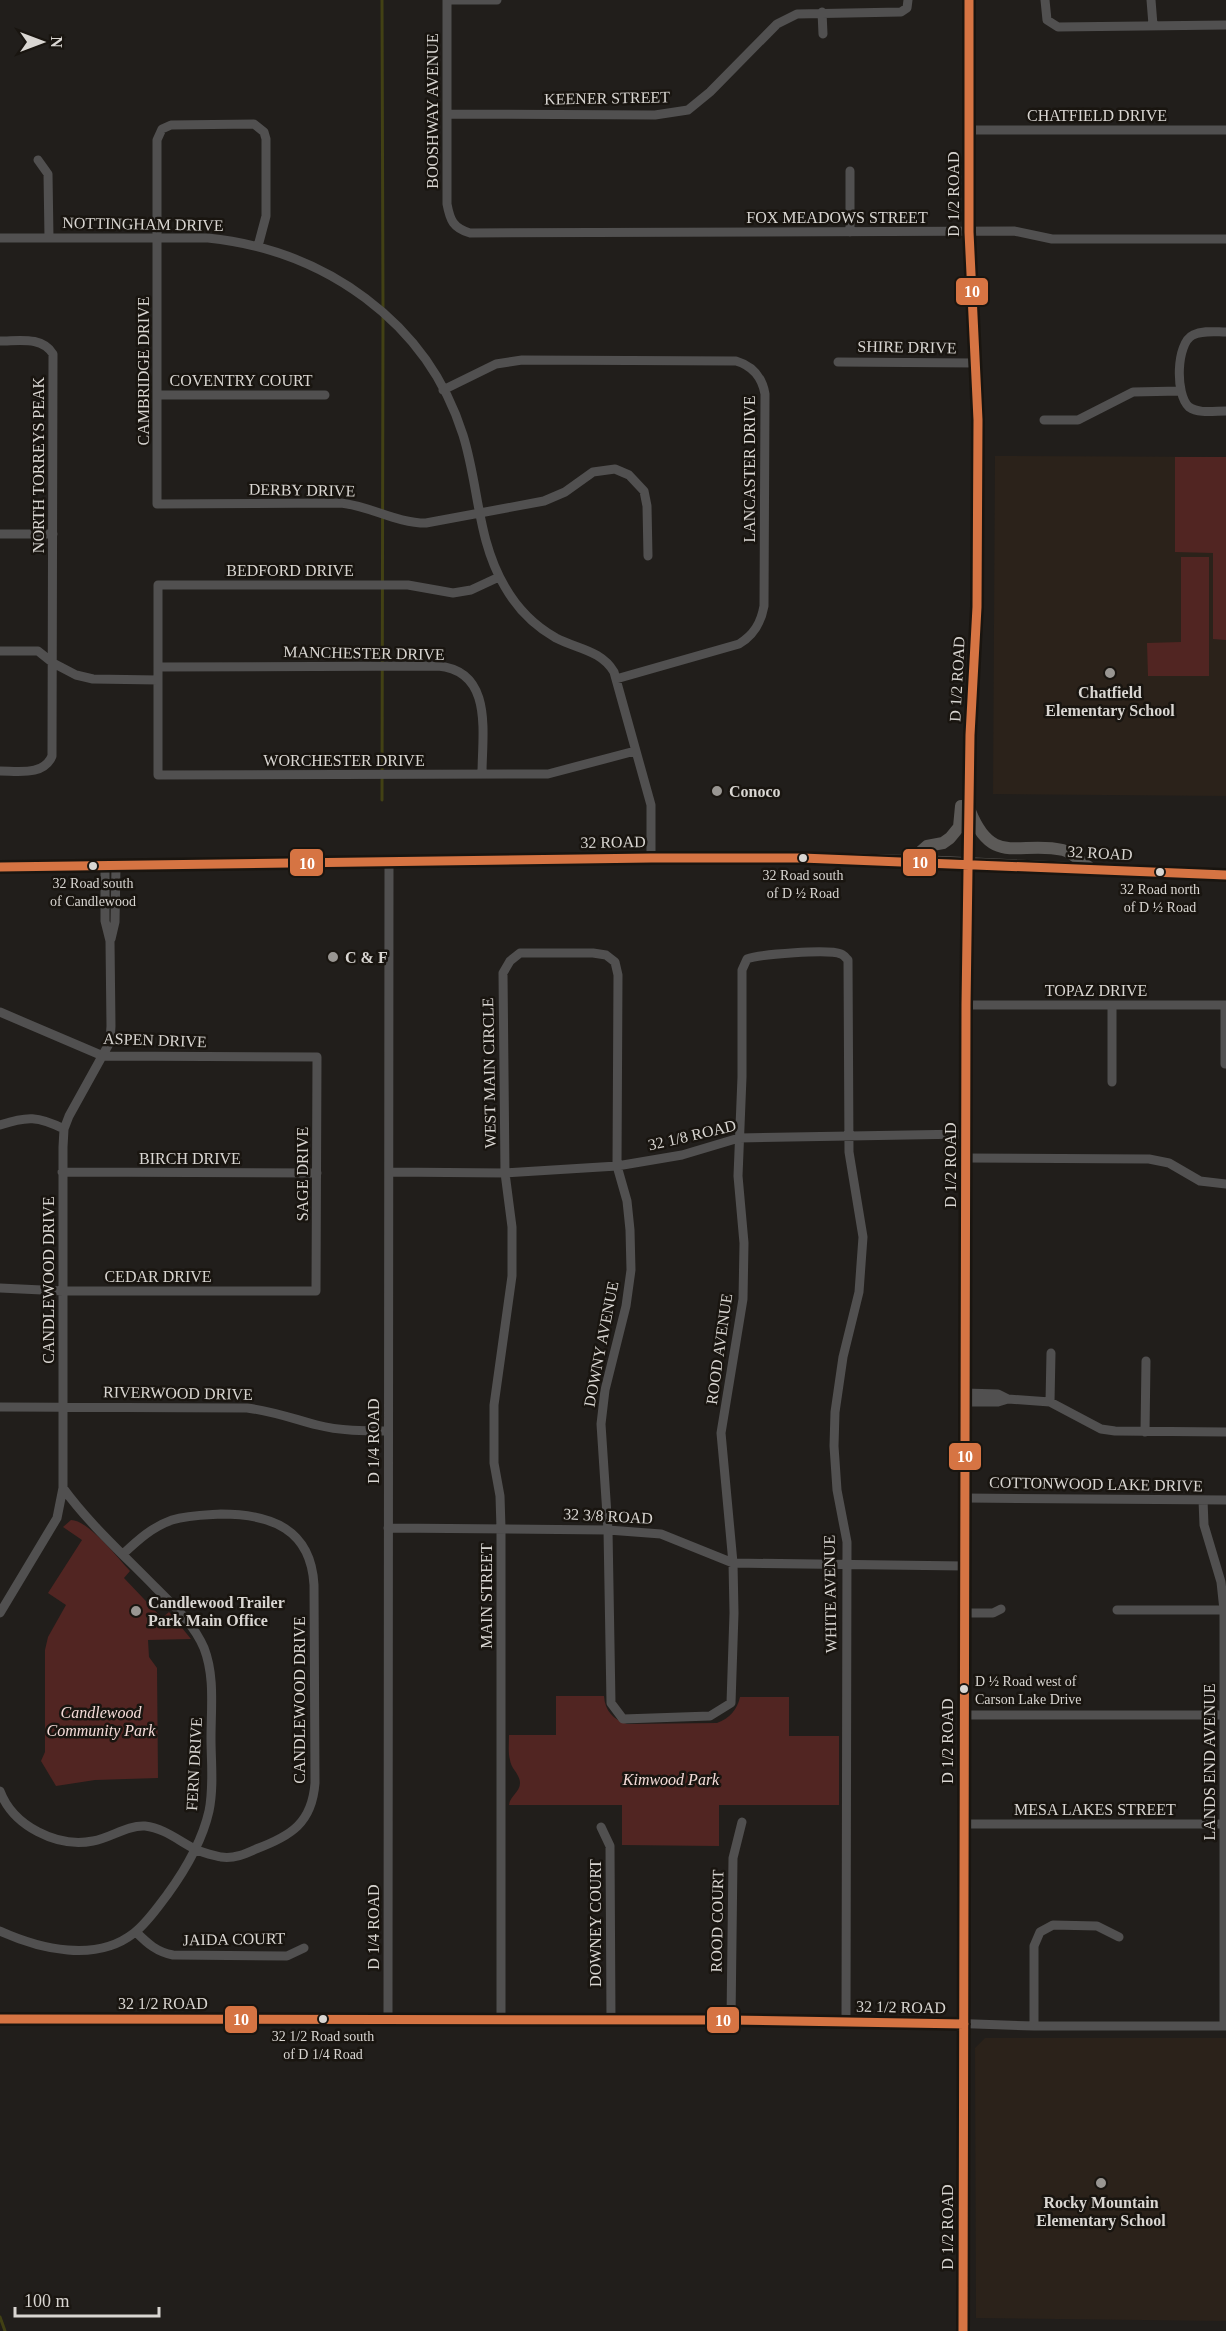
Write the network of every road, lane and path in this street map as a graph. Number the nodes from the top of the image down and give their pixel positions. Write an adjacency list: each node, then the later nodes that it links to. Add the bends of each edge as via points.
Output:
1 (447, 0): 2 (street); 11 (street, BOOSHWAY AVENUE)
2 (497, 0)
3 (969, 0): 12 (main road, D 1/2 ROAD)
4 (1045, 0): 8 (street, via 1047,20 1058,27)
5 (1151, 0): 8 (street)
6 (908, 4): 7 (street, KEENER STREET, via 901,12)
7 (822, 12): 10 (street); 11 (street, KEENER STREET, via 797,14 777,24 688,110 655,115)
8 (1153, 26): 9 (street)
9 (1226, 26)
10 (823, 34)
11 (448, 114): 16 (street, BOOSHWAY AVENUE, via 447,204)
12 (969, 130): 13 (street, CHATFIELD DRIVE); 18 (main road, D 1/2 ROAD)
13 (1226, 130)
14 (38, 160): 20 (street, via 48,174)
15 (850, 171): 17 (street)
16 (451, 221): 17 (street, FOX MEADOWS STREET, via 470,233)
17 (850, 232): 18 (street, FOX MEADOWS STREET)
18 (969, 232): 22 (street, FOX MEADOWS STREET, via 1014,231 1052,239); 27 (main road, D 1/2 ROAD)
19 (0, 238): 20 (street, NOTTINGHAM DRIVE)
20 (49, 238): 21 (street, NOTTINGHAM DRIVE)
21 (157, 238): 23 (street, NOTTINGHAM DRIVE, via 208,238); 23 (street, CAMBRIDGE DRIVE, via 157,140 162,129 171,124 254,124 266,139 266,216); 30 (street, CAMBRIDGE DRIVE)
22 (1226, 239)
23 (258, 246): 28 (street, NOTTINGHAM DRIVE, via 311,264 365,297 413,344)
24 (1226, 332): 29 (street, via 1198,333 1185,342)
25 (0, 341): 37 (street, NORTH TORREYS PEAK, via 39,341 53,354)
26 (838, 362): 27 (street, SHIRE DRIVE)
27 (975, 363): 48 (main road, D 1/2 ROAD, via 977,595)
28 (443, 390): 35 (street, NOTTINGHAM DRIVE, via 472,466); 43 (street, LANCASTER DRIVE, via 496,364 522,360 729,361 749,366 758,375 765,394 761,620 739,644)
29 (1180, 391): 32 (street, via 1194,410); 33 (street, via 1133,392 1078,420)
30 (158, 395): 31 (street, COVENTRY COURT); 34 (street, CAMBRIDGE DRIVE)
31 (325, 395)
32 (1226, 411)
33 (1044, 420)
34 (157, 504): 35 (street, DERBY DRIVE, via 341,503 415,523)
35 (479, 514): 38 (street, DERBY DRIVE, via 550,499 593,471 615,469 629,475 644,491); 39 (street, NOTTINGHAM DRIVE)
36 (0, 534): 37 (street)
37 (53, 534): 41 (street, NORTH TORREYS PEAK)
38 (648, 556)
39 (499, 577): 42 (street, BEDFORD DRIVE, via 471,590 453,592 408,585 158,585); 43 (street, NOTTINGHAM DRIVE, via 517,605 535,623 599,656 610,665)
40 (0, 651): 41 (street, via 38,651)
41 (53, 663): 44 (street, via 93,680); 46 (street, NORTH TORREYS PEAK, via 50,760 37,770)
42 (158, 667): 44 (street, WORCHESTER DRIVE); 47 (street, MANCHESTER DRIVE, via 453,669 471,681 481,701)
43 (616, 679): 45 (street, NOTTINGHAM DRIVE)
44 (158, 680): 47 (street, WORCHESTER DRIVE, via 158,775)
45 (635, 751): 47 (street, WORCHESTER DRIVE, via 548,774); 50 (street, NOTTINGHAM DRIVE, via 651,805)
46 (0, 771)
47 (482, 774)
48 (970, 775): 49 (main road, D 1/2 ROAD); 51 (main road, via 962,788 959,827 943,843 927,846)
49 (969, 807): 53 (main road, D 1/2 ROAD); 56 (main road, via 976,827 990,843 1009,848 1065,850)
50 (651, 858): 51 (main road, 32 ROAD); 52 (main road, 32 ROAD)
51 (910, 861): 53 (main road, 32 ROAD)
52 (389, 862): 54 (main road, 32 ROAD); 76 (street, D 1/4 ROAD)
53 (968, 863): 56 (main road, 32 ROAD); 60 (main road, D 1/2 ROAD)
54 (111, 866): 55 (main road, 32 ROAD); 64 (street, CANDLEWOOD DRIVE, via 115,922 110,941 111,1026 110,1042)
55 (0, 867)
56 (1091, 869): 57 (main road, 32 ROAD)
57 (1226, 875)
58 (848, 960): 71 (street, WHITE AVENUE); 72 (street, ROOD AVENUE, via 829,952 758,954 747,959 742,970)
59 (503, 972): 74 (street, DOWNY AVENUE, via 520,953 593,953 615,962); 78 (street, WEST MAIN CIRCLE)
60 (966, 1005): 61 (street, TOPAZ DRIVE); 70 (main road, D 1/2 ROAD)
61 (1112, 1005): 62 (street, TOPAZ DRIVE); 67 (street)
62 (1225, 1005): 66 (street)
63 (0, 1012): 64 (street, ASPEN DRIVE)
64 (103, 1056): 65 (street, ASPEN DRIVE); 69 (street, CANDLEWOOD DRIVE)
65 (316, 1057): 77 (street, SAGE DRIVE)
66 (1225, 1065)
67 (1112, 1082)
68 (0, 1125): 69 (street, via 29,1117)
69 (64, 1129): 75 (street, CANDLEWOOD DRIVE)
70 (966, 1134): 71 (street, 32 1/8 ROAD); 73 (main road, D 1/2 ROAD)
71 (849, 1135): 72 (street, 32 1/8 ROAD); 101 (street, WHITE AVENUE, via 863,1237 859,1292 835,1412 837,1490 847,1542)
72 (739, 1138): 74 (street, 32 1/8 ROAD, via 682,1155); 100 (street, ROOD AVENUE, via 744,1243 742,1299 722,1433)
73 (966, 1158): 79 (street, via 1149,1159 1169,1163 1200,1181); 85 (main road, D 1/2 ROAD)
74 (617, 1166): 78 (street, 32 1/8 ROAD); 98 (street, DOWNY AVENUE, via 627,1201 631,1270 601,1424)
75 (62, 1172): 77 (street, BIRCH DRIVE); 81 (street, CANDLEWOOD DRIVE)
76 (389, 1172): 78 (street, 32 1/8 ROAD); 89 (street, D 1/4 ROAD)
77 (317, 1173): 82 (street, SAGE DRIVE)
78 (506, 1173): 97 (street, MAIN STREET, via 512,1276 494,1405 494,1463)
79 (1226, 1184)
80 (0, 1288): 81 (street, CEDAR DRIVE)
81 (63, 1291): 82 (street, CEDAR DRIVE); 88 (street, CANDLEWOOD DRIVE)
82 (316, 1291)
83 (1051, 1353): 86 (street)
84 (1146, 1361): 91 (street)
85 (965, 1398): 86 (street, via 998,1394 1008,1399); 93 (main road, D 1/2 ROAD)
86 (1050, 1402): 91 (street, via 1108,1431)
87 (0, 1407): 88 (street, RIVERWOOD DRIVE)
88 (63, 1407): 89 (street, RIVERWOOD DRIVE, via 248,1407 342,1430); 92 (street, CANDLEWOOD DRIVE)
89 (388, 1431): 96 (street, D 1/4 ROAD)
90 (1226, 1431): 91 (street)
91 (1145, 1432)
92 (63, 1488): 99 (street, FERN DRIVE); 106 (street, CANDLEWOOD DRIVE, via 57,1518)
93 (965, 1498): 94 (street, COTTONWOOD LAKE DRIVE); 102 (main road, D 1/2 ROAD)
94 (1203, 1500): 95 (street, COTTONWOOD LAKE DRIVE); 105 (street, LANDS END AVENUE, via 1204,1525)
95 (1226, 1500)
96 (388, 1528): 97 (street, 32 3/8 ROAD); 122 (street, D 1/4 ROAD)
97 (501, 1528): 98 (street, 32 3/8 ROAD); 125 (street, MAIN STREET)
98 (608, 1530): 100 (street, 32 3/8 ROAD, via 661,1534); 108 (street, DOWNY AVENUE, via 611,1703 623,1719 710,1716)
99 (123, 1554): 116 (street, FERN DRIVE, via 191,1626 208,1661 212,1688 211,1783 209,1809); 116 (street, CANDLEWOOD DRIVE, via 146,1534 172,1520 202,1515 252,1515 288,1531 302,1545 313,1570 315,1783 308,1812 288,1835 240,1856 224,1857)
100 (733, 1563): 101 (street, 32 3/8 ROAD); 108 (street, ROOD AVENUE)
101 (846, 1565): 102 (street, 32 3/8 ROAD); 126 (street, WHITE AVENUE)
102 (965, 1566): 107 (main road, D 1/2 ROAD)
103 (1001, 1610): 107 (street)
104 (1117, 1610): 105 (street)
105 (1225, 1610): 110 (street, LANDS END AVENUE)
106 (0, 1613)
107 (964, 1613): 109 (main road, D 1/2 ROAD)
108 (731, 1703)
109 (964, 1715): 110 (street); 113 (main road, D 1/2 ROAD)
110 (1225, 1715): 114 (street, LANDS END AVENUE)
111 (1, 1796): 116 (street, CANDLEWOOD DRIVE, via 29,1826 61,1841 91,1842 147,1827 166,1832)
112 (742, 1822): 124 (street, ROOD COURT, via 733,1858)
113 (964, 1824): 114 (street, MESA LAKES STREET); 127 (main road, D 1/2 ROAD)
114 (1225, 1824): 129 (street, LANDS END AVENUE)
115 (601, 1827): 123 (street, DOWNEY COURT, via 610,1846)
116 (195, 1850): 118 (street, FERN DRIVE, via 184,1872)
117 (0, 1932): 118 (street, FERN DRIVE, via 79,1951 116,1944)
118 (136, 1932): 120 (street, JAIDA COURT, via 151,1947 173,1955 286,1956)
119 (1119, 1937): 128 (street, via 1097,1926 1053,1925 1040,1932 1034,1946)
120 (304, 1948)
121 (0, 2019): 122 (street, 32 1/2 ROAD)
122 (388, 2020): 125 (street, 32 1/2 ROAD)
123 (611, 2020): 124 (street, 32 1/2 ROAD); 125 (street, 32 1/2 ROAD)
124 (731, 2020): 126 (street, 32 1/2 ROAD)
125 (501, 2021)
126 (846, 2022): 127 (street, 32 1/2 ROAD)
127 (964, 2024): 128 (street, 32 1/2 ROAD); 130 (main road, D 1/2 ROAD)
128 (1034, 2026): 129 (street, 32 1/2 ROAD)
129 (1225, 2026)
130 (963, 2331)

